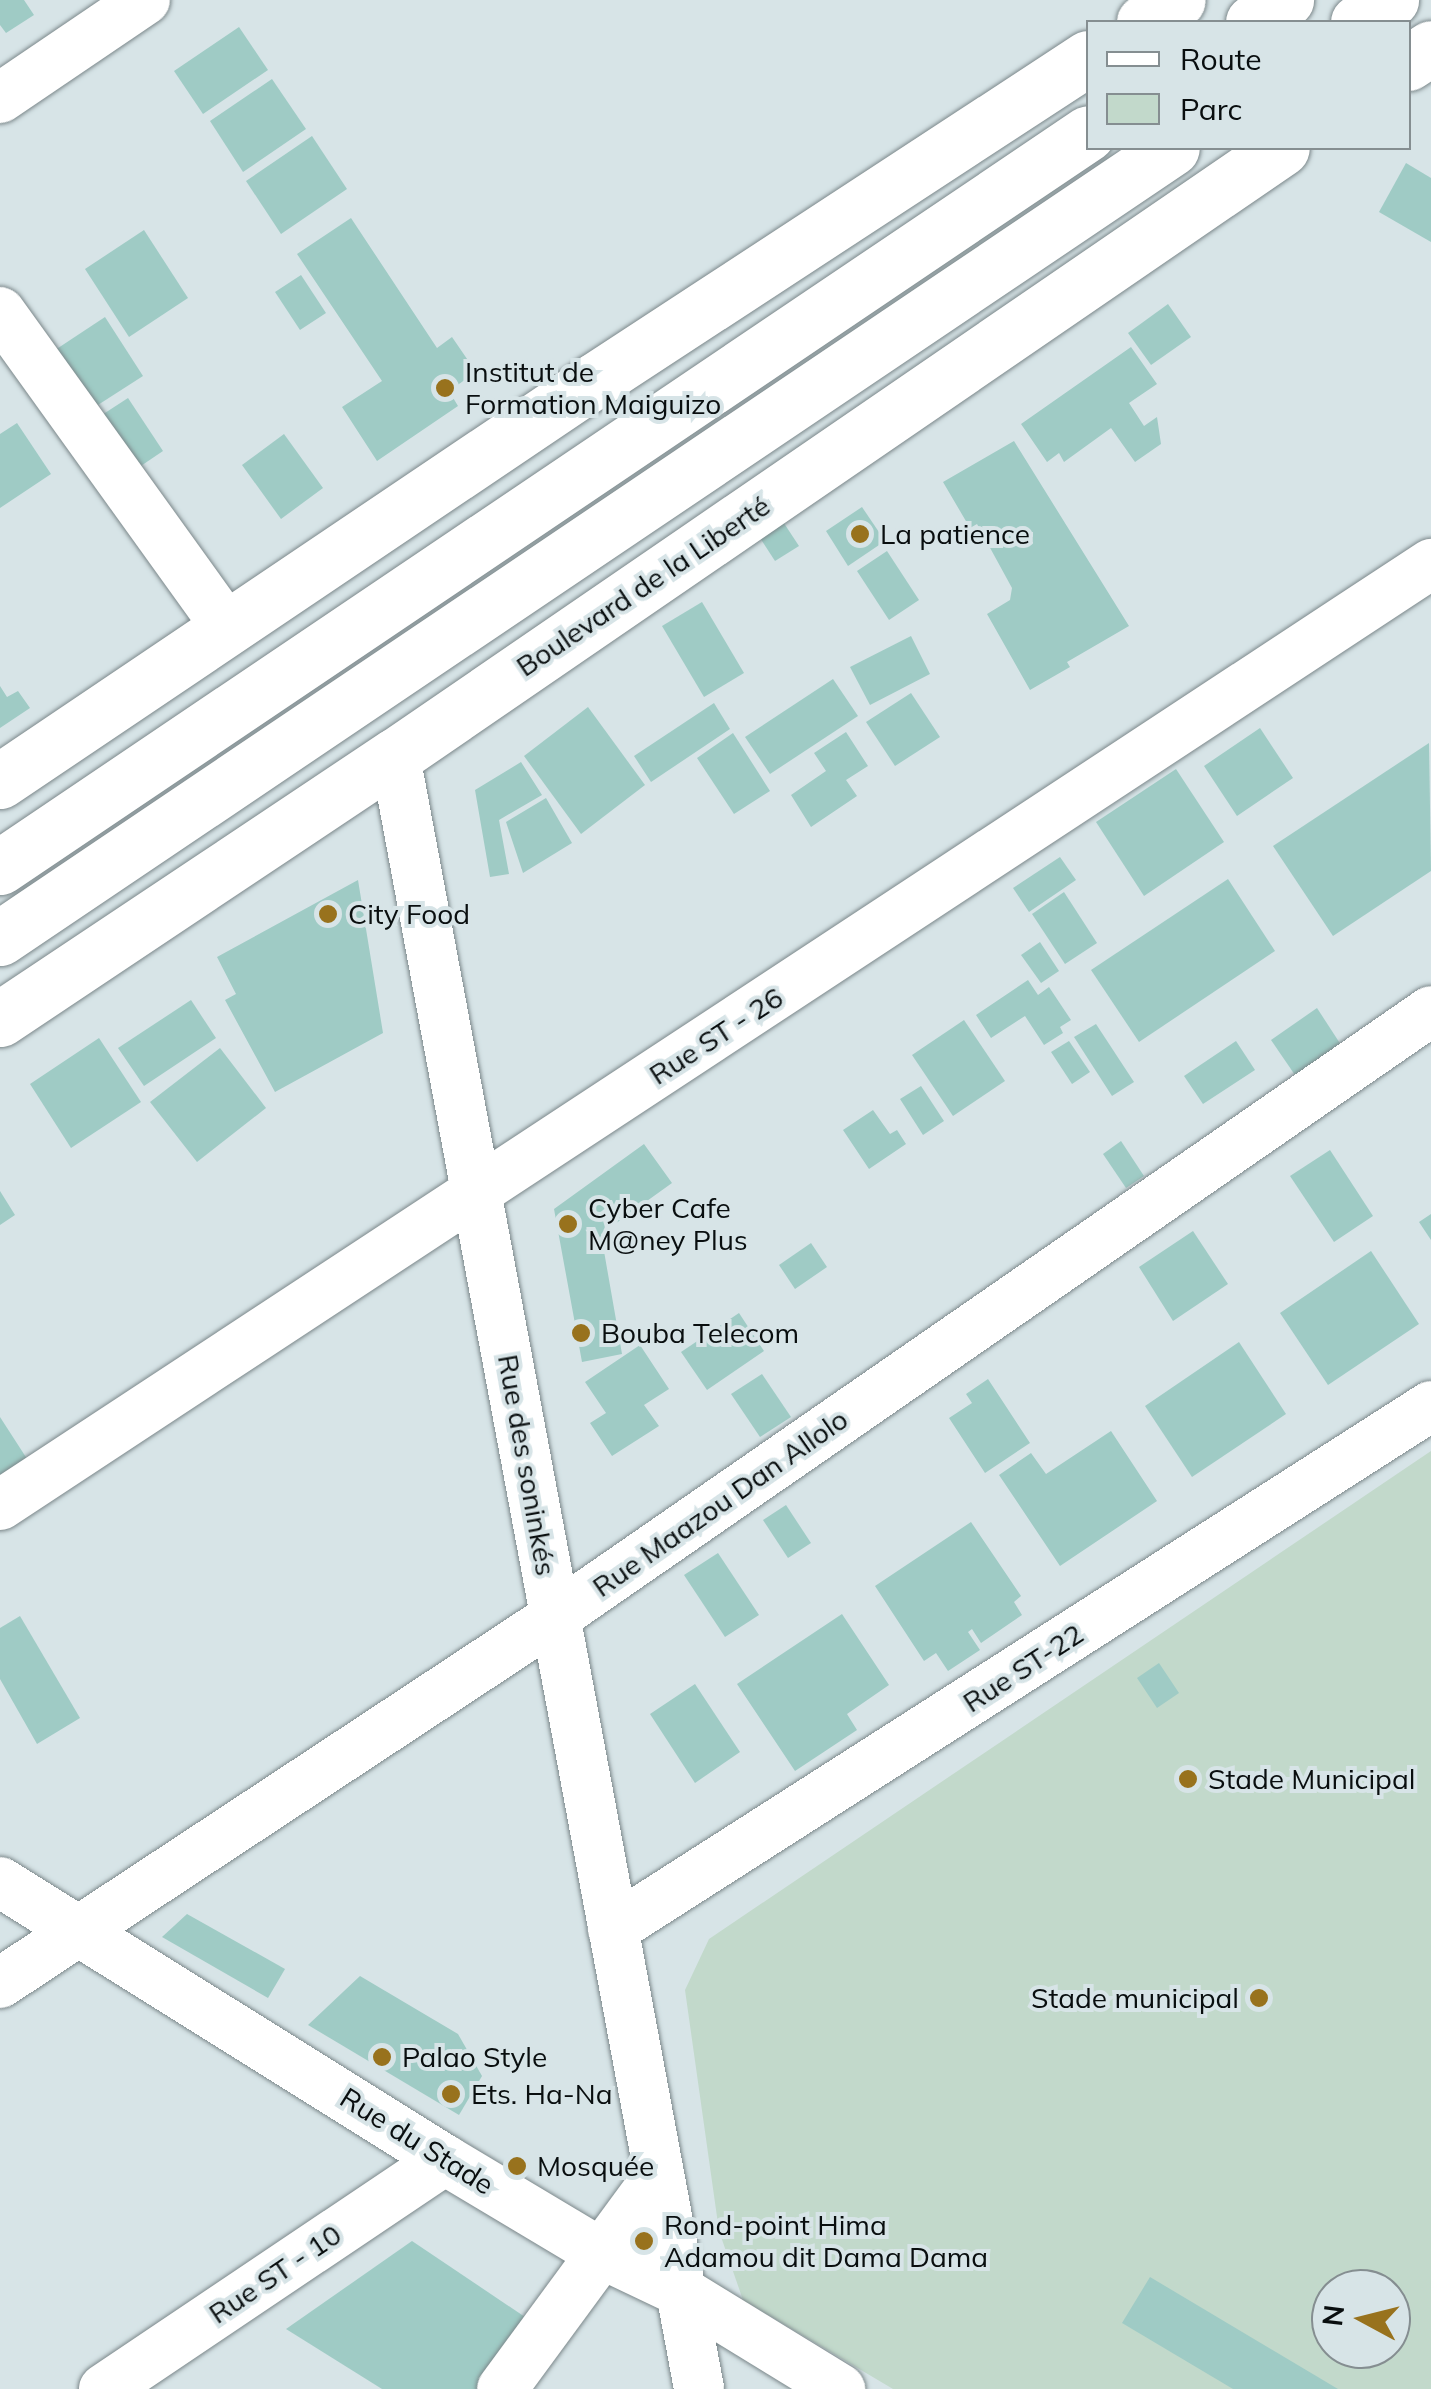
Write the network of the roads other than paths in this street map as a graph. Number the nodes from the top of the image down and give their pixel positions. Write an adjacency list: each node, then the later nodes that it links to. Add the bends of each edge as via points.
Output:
1 (145, 0): 9 (street)
2 (1178, 0): 5 (main road)
3 (1286, 0): 6 (main road)
4 (1391, 0): 7 (main road)
5 (1147, 20)
6 (1256, 20)
7 (1361, 20)
8 (1086, 59): 15 (main road)
9 (0, 98)
10 (1086, 134): 18 (main road)
11 (1169, 150): 19 (main road)
12 (1279, 150): 16 (main road, Boulevard de la Liberté)
13 (0, 312): 15 (street)
14 (1431, 564): 22 (street, Rue ST - 26)
15 (228, 628): 17 (main road)
16 (395, 756): 21 (main road, Boulevard de la Liberté); 22 (street, Rue des soninkés)
17 (0, 780)
18 (0, 867)
19 (0, 938)
20 (1431, 1011): 25 (street, Rue Maazou Dan Allolo)
21 (0, 1019)
22 (477, 1194): 24 (street, Rue ST - 26); 25 (street, Rue des soninkés)
23 (1431, 1406): 27 (street, Rue ST-22)
24 (0, 1505)
25 (555, 1617): 27 (street, Rue des soninkés); 28 (street, Rue Maazou Dan Allolo)
26 (0, 1882): 28 (street, Rue du Stade)
27 (614, 1929): 31 (street, Rue des soninkés)
28 (77, 1930): 29 (street, Rue Maazou Dan Allolo); 30 (street, Rue du Stade)
29 (0, 1982)
30 (446, 2160): 32 (street, Rue du Stade); 34 (street, Rue ST - 10)
31 (659, 2175): 32 (street); 33 (street, Rue des soninkés)
32 (602, 2254): 33 (street, Rue du Stade); 35 (street)
33 (680, 2291): 36 (street, Rue des soninkés); 37 (street, Rue du Stade)
34 (104, 2389)
35 (502, 2389)
36 (699, 2389)
37 (840, 2389)

